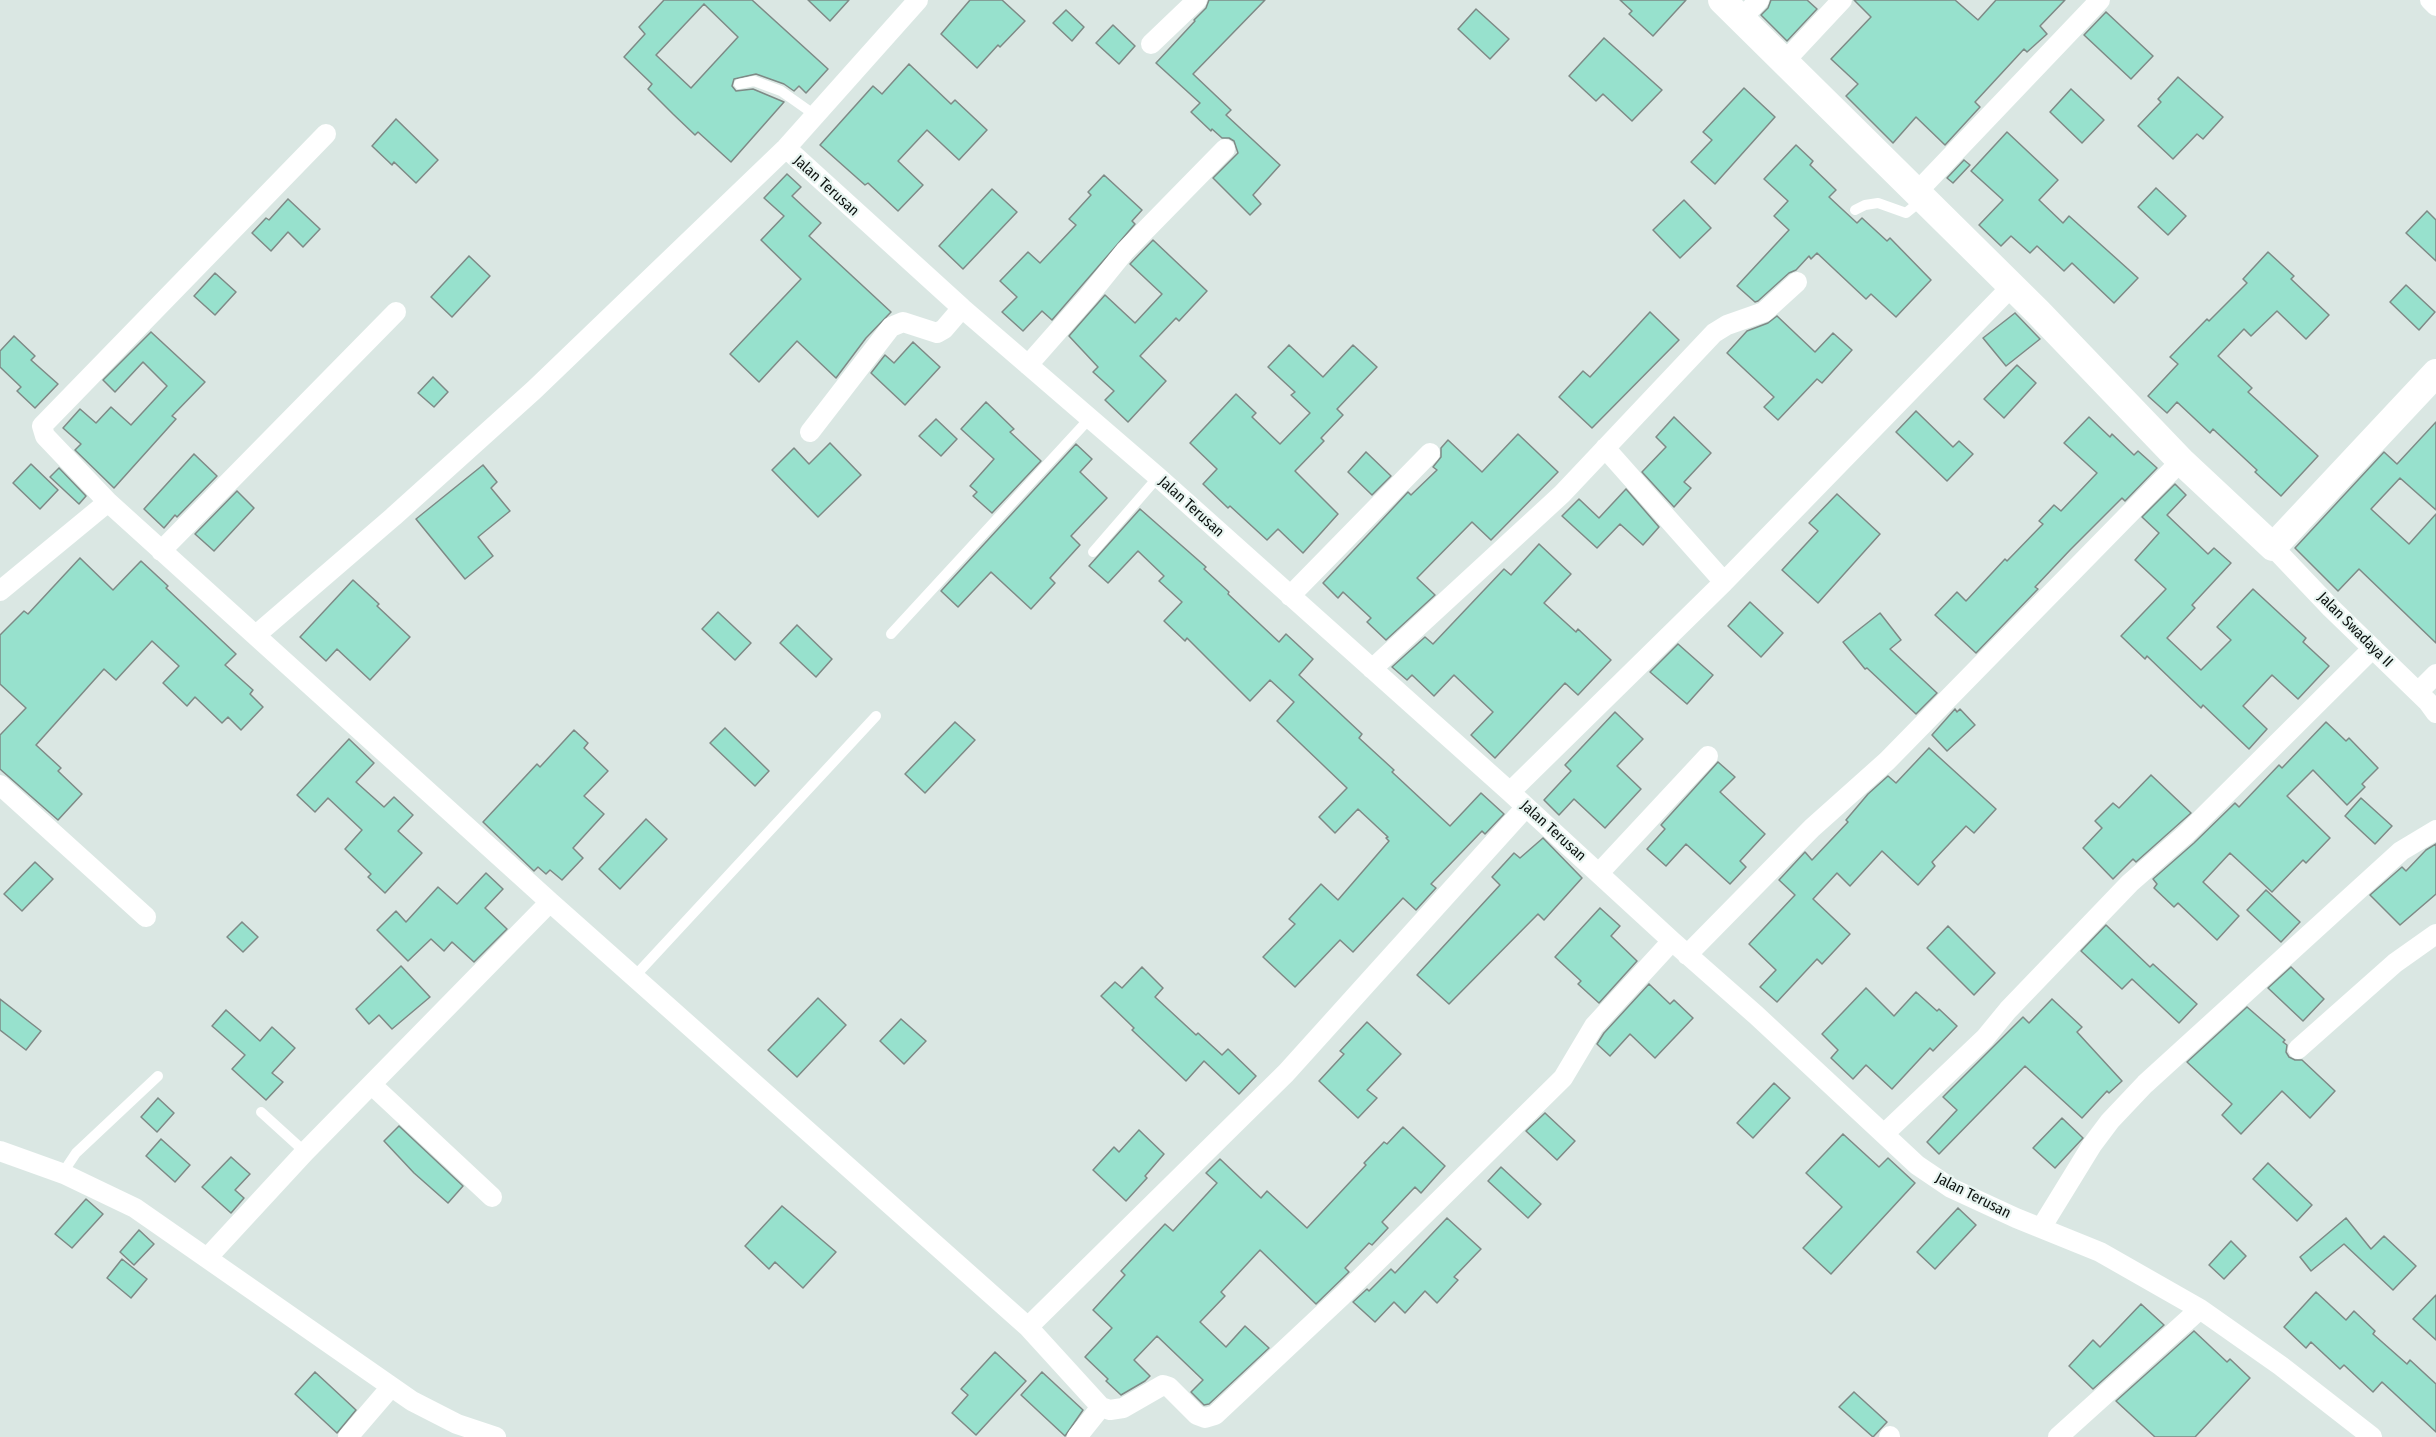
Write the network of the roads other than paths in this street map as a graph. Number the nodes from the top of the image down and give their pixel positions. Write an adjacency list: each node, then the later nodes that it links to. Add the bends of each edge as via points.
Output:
1 (918, 0): 11 (street)
2 (1197, 0): 8 (street)
3 (1842, 0): 9 (street)
4 (2100, 0): 15 (street)
5 (2430, 0): 7 (street)
6 (1741, 6): 9 (street)
7 (2436, 6)
8 (1150, 44)
9 (1784, 62): 15 (street)
10 (739, 84): 11 (lane, via 754,81 781,91)
11 (815, 115): 13 (street)
12 (326, 134): 29 (street, via 42,426 45,436)
13 (786, 148): 19 (street, Jalan Terusan); 37 (street, via 534,390)
14 (1225, 149): 21 (street, via 1125,251)
15 (1919, 196): 16 (lane, via 1906,213 1878,203); 18 (street)
16 (1855, 210)
17 (1797, 282): 25 (street, via 1764,312 1714,333)
18 (2012, 286): 27 (street); 33 (street)
19 (963, 308): 21 (street, Jalan Terusan); 24 (street, via 938,333 903,322 891,327)
20 (396, 312): 31 (street)
21 (1028, 365): 23 (street, Jalan Terusan)
22 (2436, 373): 30 (street)
23 (1090, 418): 28 (street, Jalan Terusan); 36 (lane)
24 (810, 432)
25 (1605, 448): 33 (street); 39 (street, via 1562,494)
26 (1431, 453): 35 (street)
27 (2181, 461): 30 (street); 54 (street, via 1887,761 1812,828)
28 (1158, 477): 32 (lane); 35 (street, Jalan Terusan)
29 (108, 502): 31 (street); 34 (street)
30 (2273, 547): 38 (street, Jalan Swadaya II)
31 (161, 551): 37 (street)
32 (1093, 552)
33 (1724, 582): 46 (street)
34 (0, 591)
35 (1290, 596): 39 (street, Jalan Terusan)
36 (891, 634)
37 (256, 635): 50 (street)
38 (2373, 648): 41 (street, Jalan Swadaya II); 60 (street, via 2186,834 2130,884 1985,1038)
39 (1372, 669): 46 (street, Jalan Terusan)
40 (2436, 674): 41 (street)
41 (2418, 692): 42 (street, Jalan Swadaya II)
42 (2436, 713)
43 (876, 716): 55 (lane)
44 (1708, 756): 49 (street)
45 (0, 785): 51 (street)
46 (1510, 792): 47 (street, Jalan Terusan)
47 (1526, 807): 49 (street, Jalan Terusan); 68 (street, via 1286,1073)
48 (2436, 830): 65 (street, via 2401,851 2145,1084 2098,1137)
49 (1599, 873): 53 (street, Jalan Terusan)
50 (550, 902): 55 (street); 58 (street)
51 (146, 917)
52 (2436, 934): 56 (street, via 2395,963)
53 (1672, 941): 54 (street, Jalan Terusan); 70 (street, via 1594,1026 1563,1078 1215,1415 1197,1415 1163,1385 1123,1408)
54 (1688, 955): 60 (street, Jalan Terusan)
55 (635, 976): 68 (street)
56 (2298, 1049)
57 (158, 1076): 63 (lane, via 76,1153)
58 (372, 1085): 62 (street); 64 (street)
59 (261, 1112): 62 (lane)
60 (1884, 1134): 65 (street, Jalan Terusan, via 1917,1166 1951,1188)
61 (0, 1151): 63 (street)
62 (305, 1152): 66 (street)
63 (65, 1171): 66 (street)
64 (492, 1197)
65 (2041, 1228): 67 (street, Jalan Terusan, via 2100,1252)
66 (211, 1254): 69 (street)
67 (2200, 1309): 74 (street); 75 (street, Jalan Terusan)
68 (1028, 1327): 70 (street)
69 (391, 1387): 71 (street); 72 (street, via 457,1425)
70 (1101, 1407): 73 (street)
71 (348, 1437)
72 (496, 1437)
73 (1077, 1437)
74 (2058, 1437)
75 (2372, 1437)

